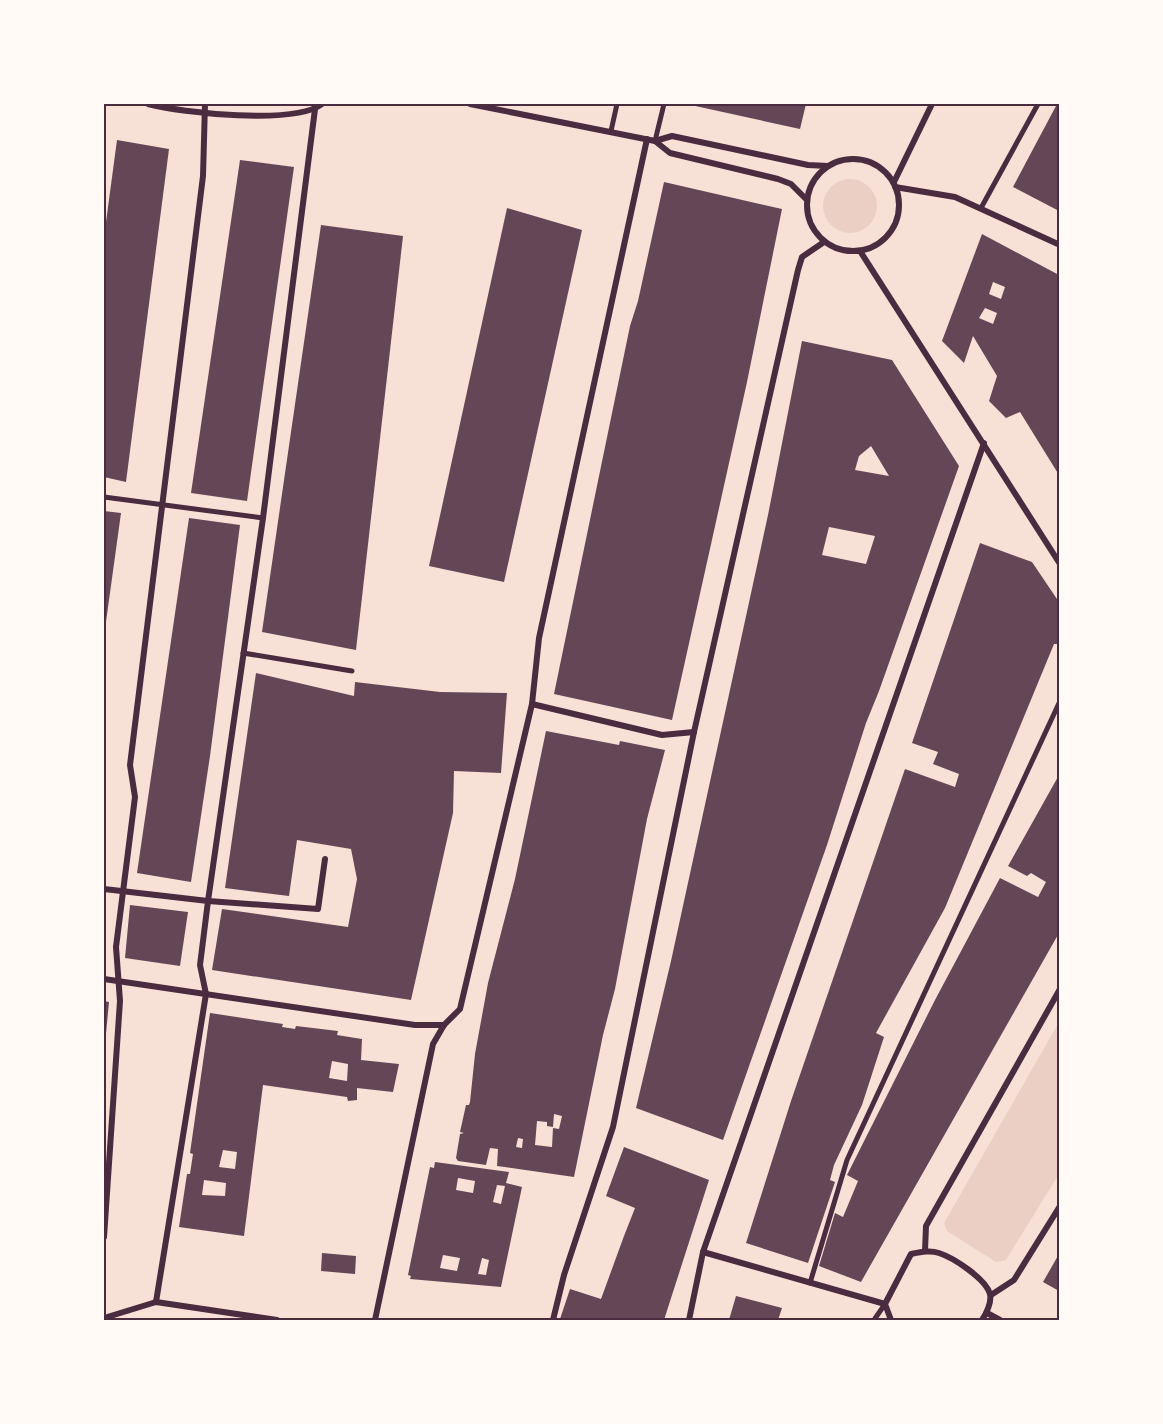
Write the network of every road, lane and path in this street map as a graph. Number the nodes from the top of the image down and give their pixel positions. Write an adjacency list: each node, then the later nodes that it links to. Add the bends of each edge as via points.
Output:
1 (148, 104): 10 (street)
2 (206, 104): 10 (street)
3 (322, 104): 9 (street)
4 (471, 104): 11 (street)
5 (617, 104): 11 (street)
6 (664, 104): 13 (street)
7 (932, 104): 15 (street)
8 (1038, 104): 17 (street)
9 (315, 109): 10 (street); 24 (street)
10 (205, 115): 23 (street, via 203,176)
11 (611, 131): 12 (street)
12 (647, 139): 13 (street); 29 (street, via 539,638)
13 (656, 141): 14 (street, via 672,136); 16 (street, via 670,153 791,184)
14 (828, 166): 15 (street, via 861,159 875,165); 16 (street, via 813,181)
15 (895, 185): 17 (street, via 955,197); 20 (street, via 899,199 896,223 877,245)
16 (806, 200): 18 (street, via 807,216)
17 (981, 208): 19 (street)
18 (824, 242): 20 (street, via 836,249); 30 (street, via 802,257 798,270)
19 (1059, 245)
20 (860, 251): 21 (street)
21 (984, 443): 25 (street); 43 (street)
22 (104, 497): 23 (street)
23 (164, 505): 24 (street); 33 (street, via 130,765 135,797)
24 (263, 518): 26 (street)
25 (1059, 564)
26 (243, 653): 27 (street); 34 (street)
27 (352, 671)
28 (1059, 701): 44 (street, via 847,1160)
29 (532, 704): 30 (street, via 662,735); 39 (street, via 460,1009)
30 (694, 732): 52 (street, via 613,1127)
31 (325, 859): 34 (street, via 318,909)
32 (104, 889): 33 (street)
33 (123, 892): 34 (street); 36 (street, via 116,947)
34 (208, 901): 38 (street, via 200,965)
35 (104, 979): 36 (street)
36 (118, 979): 38 (street); 41 (street, via 120,1001)
37 (1059, 989): 42 (street, via 926,1226)
38 (206, 994): 39 (street, via 415,1025); 46 (street)
39 (444, 1025): 51 (street, via 427,1066)
40 (1059, 1206): 45 (street, via 1014,1280)
41 (104, 1237)
42 (925, 1251): 45 (street, via 940,1253 982,1279); 47 (street, via 911,1254)
43 (704, 1252): 44 (street); 53 (street)
44 (810, 1283): 47 (street)
45 (991, 1295): 48 (street)
46 (156, 1302): 49 (street); 50 (street)
47 (885, 1304): 54 (street); 55 (street)
48 (987, 1313): 56 (street); 57 (street)
49 (104, 1318)
50 (278, 1320)
51 (375, 1320)
52 (553, 1320)
53 (688, 1320)
54 (874, 1320)
55 (891, 1320)
56 (982, 1320)
57 (1000, 1320)

